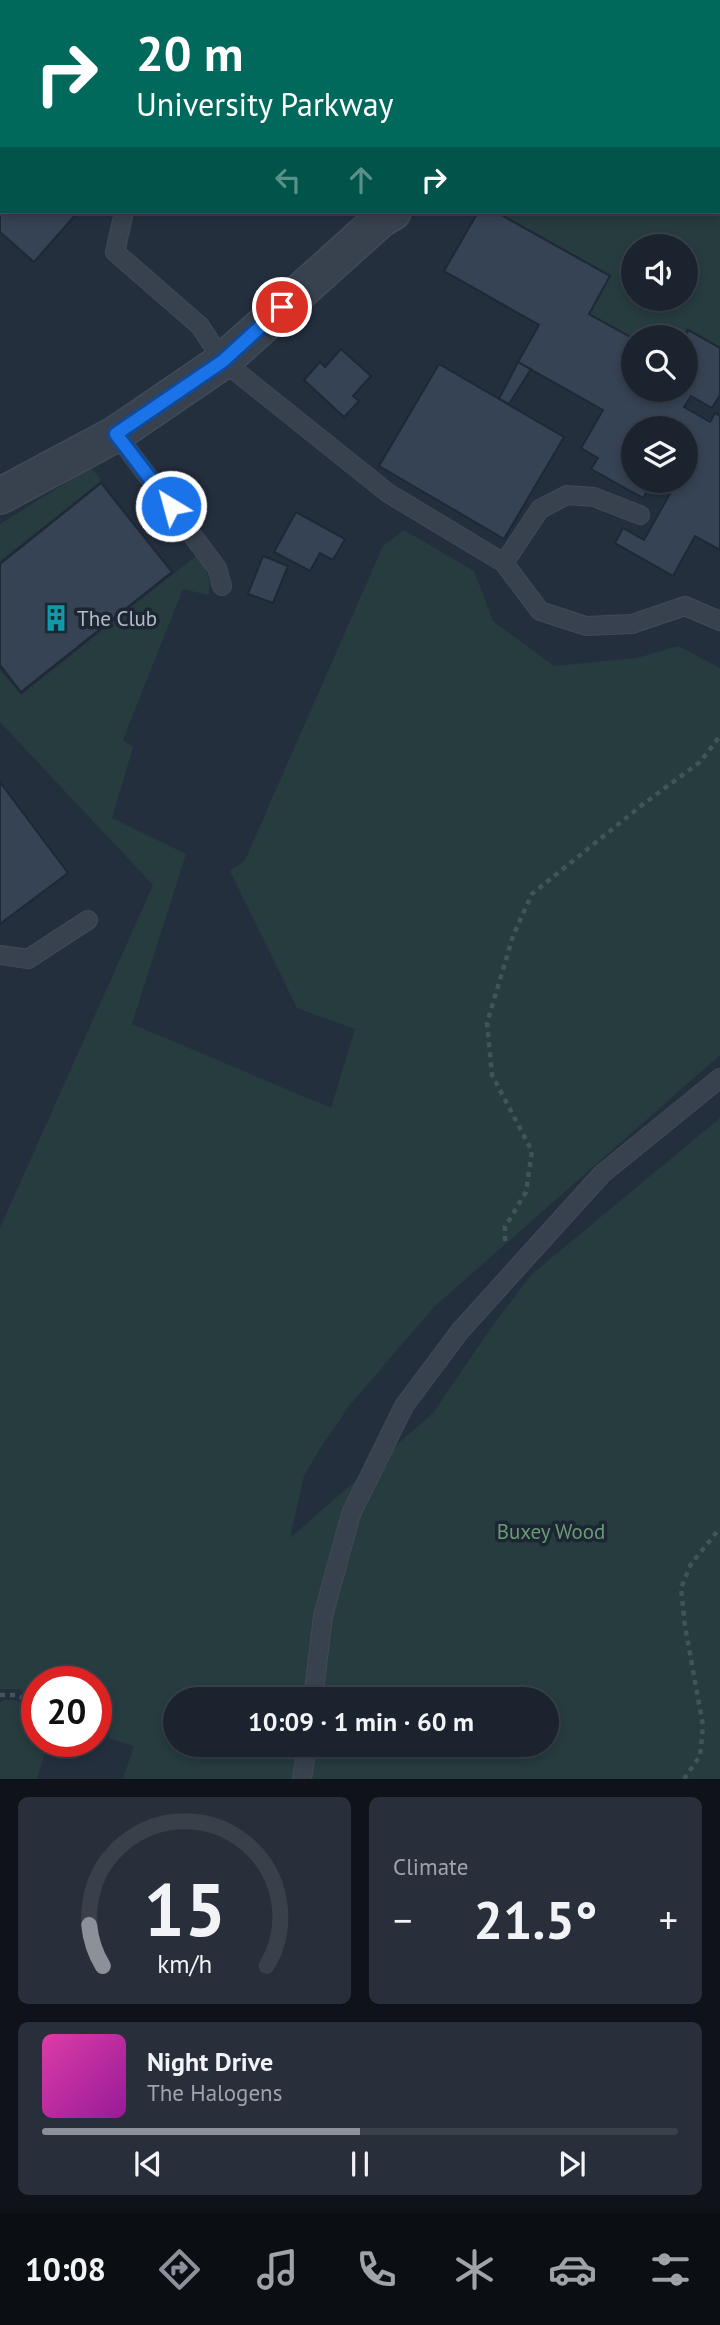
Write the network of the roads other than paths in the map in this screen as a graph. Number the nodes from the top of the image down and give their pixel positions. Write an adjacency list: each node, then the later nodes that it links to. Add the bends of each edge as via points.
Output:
1 (124, 214): 3 (lane, via 115,252 200,326)
2 (390, 214): 3 (street)
3 (223, 361): 4 (street); 7 (lane, via 388,493)
4 (116, 434): 5 (street); 8 (lane, via 218,568)
5 (0, 496)
6 (640, 515): 7 (lane, via 594,497 567,495 540,509)
7 (504, 563): 9 (lane, via 540,611 586,626 632,624 685,606)
8 (222, 586)
9 (720, 621)
10 (88, 920): 11 (lane, via 29,959)
11 (0, 956)
12 (720, 1078): 13 (lane, via 602,1174 460,1331 404,1406 351,1514 323,1616)
13 (314, 1687)
14 (305, 1757): 15 (lane)
15 (302, 1779)

